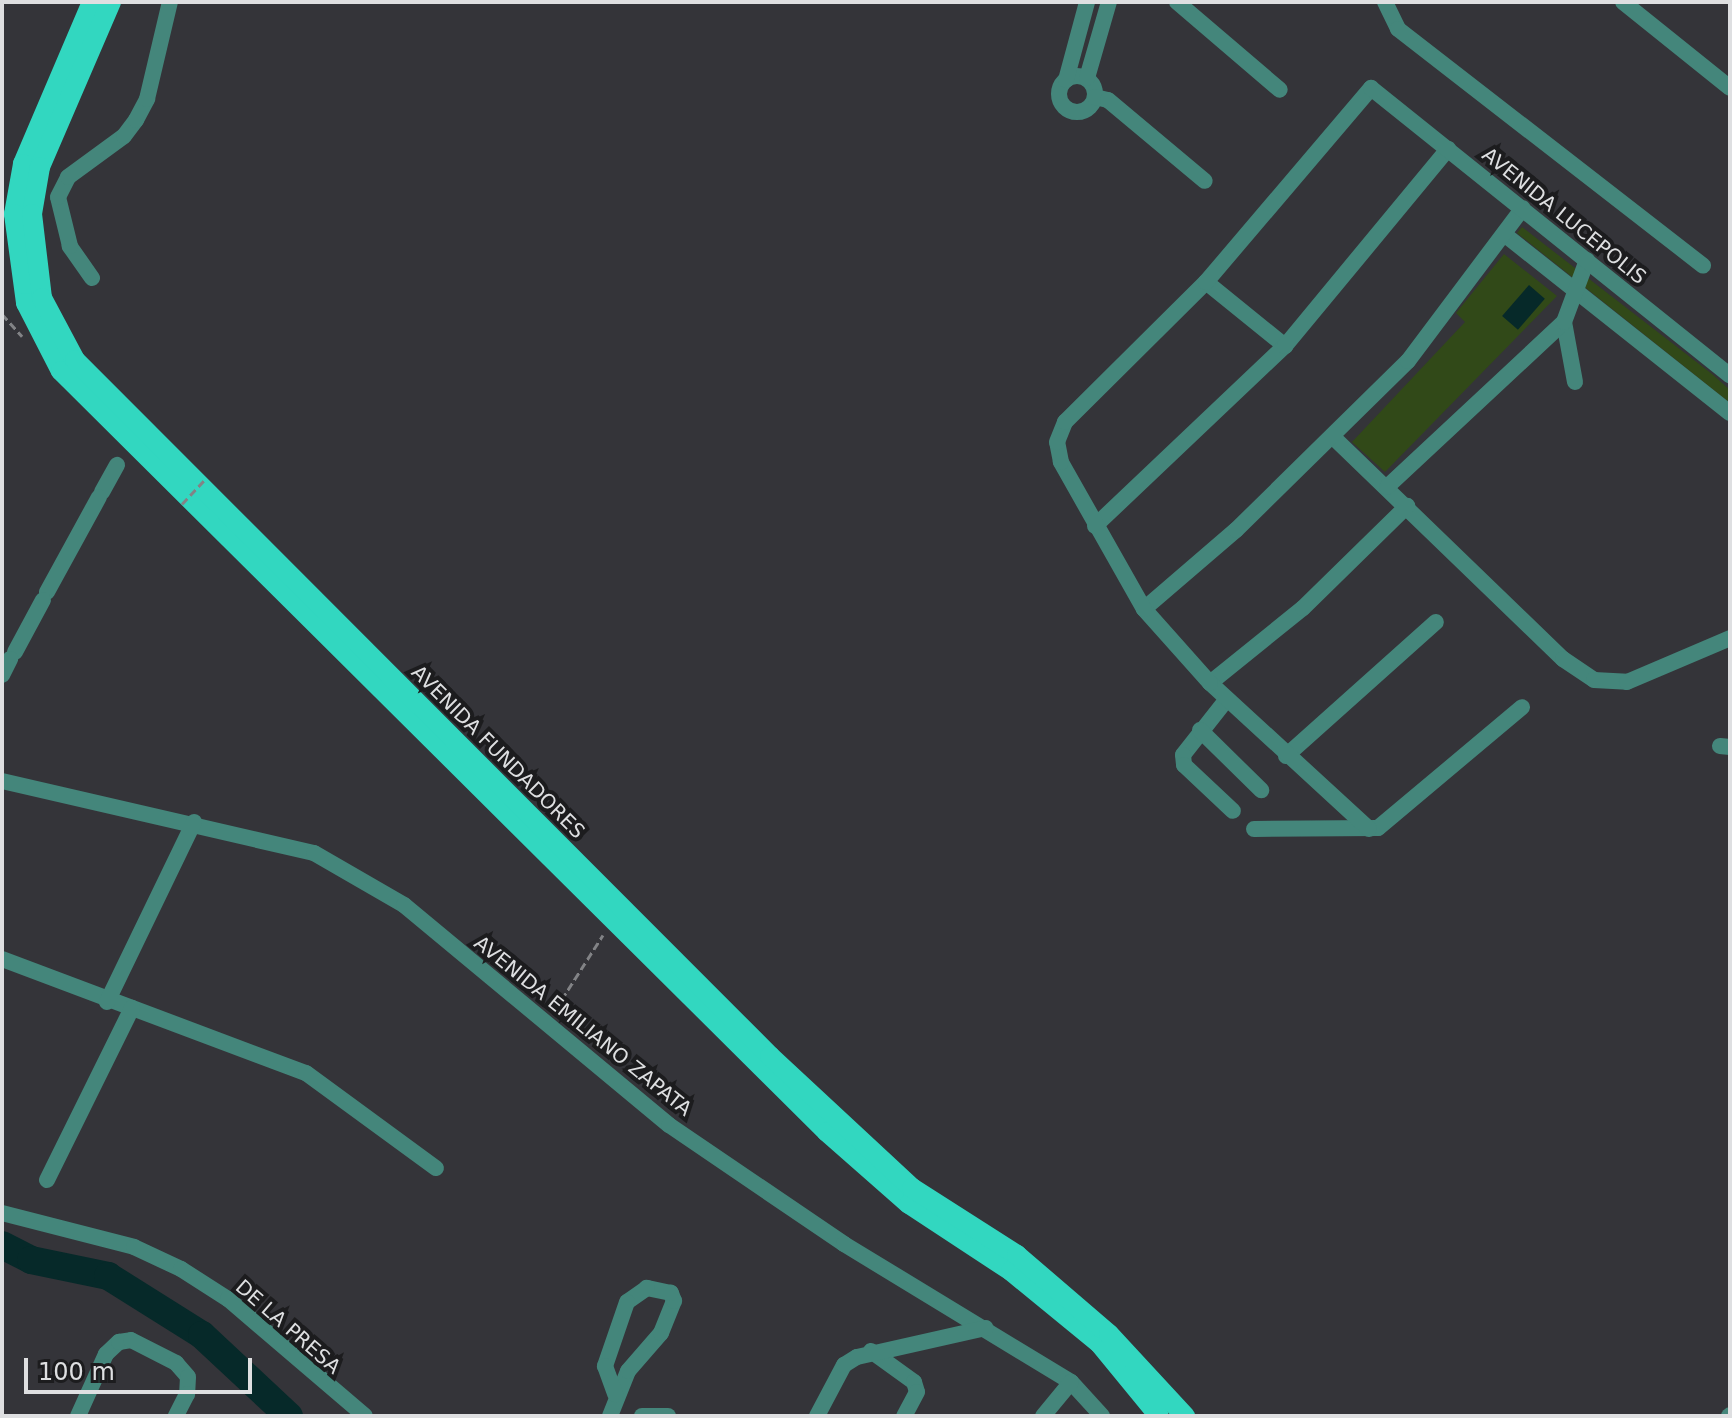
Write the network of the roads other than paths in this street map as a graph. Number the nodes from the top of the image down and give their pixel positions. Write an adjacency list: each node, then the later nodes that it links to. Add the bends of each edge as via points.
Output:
1 (92, 2): 68 (main road, AVENIDA FUNDADORES, via 23,164 14,214 23,289 40,339 61,371 827,1132 909,1204 1011,1271 1099,1343)
2 (111, 2): 69 (main road, AVENIDA FUNDADORES, via 40,167 32,214 42,298 75,360 770,1056 912,1188 1017,1255 1109,1334)
3 (170, 2): 20 (street, via 147,99 136,120 124,136 68,177 58,197 70,246)
4 (1087, 2): 10 (street)
5 (1109, 2): 9 (street)
6 (1177, 2): 12 (street)
7 (1385, 2): 19 (street, via 1398,29)
8 (1623, 2): 11 (street)
9 (1087, 78): 10 (street); 13 (street)
10 (1066, 80): 13 (street, via 1060,96 1071,110 1083,111)
11 (1730, 88)
12 (1280, 90)
13 (1095, 97): 15 (street, via 1108,100)
14 (1448, 149): 16 (street, AVENIDA LUCEPOLIS); 21 (street, AVENIDA LUCEPOLIS, via 1371,88); 24 (street)
15 (1205, 181)
16 (1523, 208): 17 (street); 18 (street, AVENIDA LUCEPOLIS)
17 (1504, 234): 22 (street); 28 (street, via 1408,361)
18 (1587, 260): 22 (street); 25 (street, AVENIDA LUCEPOLIS)
19 (1703, 266)
20 (92, 278)
21 (1206, 282): 24 (street); 32 (street, via 1065,422 1057,442 1061,462)
22 (1577, 291): 23 (street); 27 (street)
23 (1564, 322): 26 (street); 30 (street)
24 (1285, 346): 32 (street)
25 (1730, 376)
26 (1575, 382)
27 (1730, 413)
28 (1332, 436): 30 (street); 33 (street, via 1236,530)
29 (123, 455): 36 (street)
30 (1387, 487): 31 (street)
31 (1407, 506): 35 (street, via 1563,659 1594,680 1627,682); 37 (street, via 1303,608)
32 (1095, 526): 33 (street)
33 (1144, 609): 37 (street)
34 (1436, 622): 41 (street)
35 (1730, 638)
36 (2, 675)
37 (1210, 683): 38 (street)
38 (1227, 699): 40 (street); 41 (street)
39 (1522, 707): 47 (street, via 1390,822)
40 (1200, 730): 43 (street); 44 (street, via 1185,747 1184,765)
41 (1286, 756): 47 (street)
42 (2, 781): 45 (street, AVENIDA EMILIANO ZAPATA)
43 (1261, 790)
44 (1233, 811)
45 (194, 822): 49 (street); 54 (street, AVENIDA EMILIANO ZAPATA, via 314,853 391,897 669,1125 844,1244)
46 (1254, 829): 47 (street)
47 (1369, 829)
48 (2, 959): 49 (street)
49 (107, 1002): 50 (street)
50 (132, 1008): 51 (street, via 306,1073); 52 (street)
51 (436, 1168)
52 (47, 1180)
53 (2, 1213): 61 (street, DE LA PRESA, via 134,1247 181,1269 228,1299)
54 (986, 1328): 55 (street); 56 (street, AVENIDA EMILIANO ZAPATA)
55 (871, 1351): 65 (street, via 844,1365); 66 (street, via 914,1382 917,1392)
56 (1071, 1382): 58 (street, AVENIDA EMILIANO ZAPATA); 67 (street)
57 (615, 1394): 57 (street, via 661,1333 674,1301 671,1293 647,1288 627,1302 605,1366); 62 (street)
58 (1096, 1413)
59 (78, 1416): 60 (street, via 106,1354 119,1342 131,1340 176,1363 188,1377 187,1394)
60 (176, 1416)
61 (365, 1416)
62 (610, 1416)
63 (642, 1416): 64 (street)
64 (668, 1416)
65 (817, 1416)
66 (904, 1416)
67 (1043, 1416)
68 (1159, 1416)
69 (1185, 1416)

